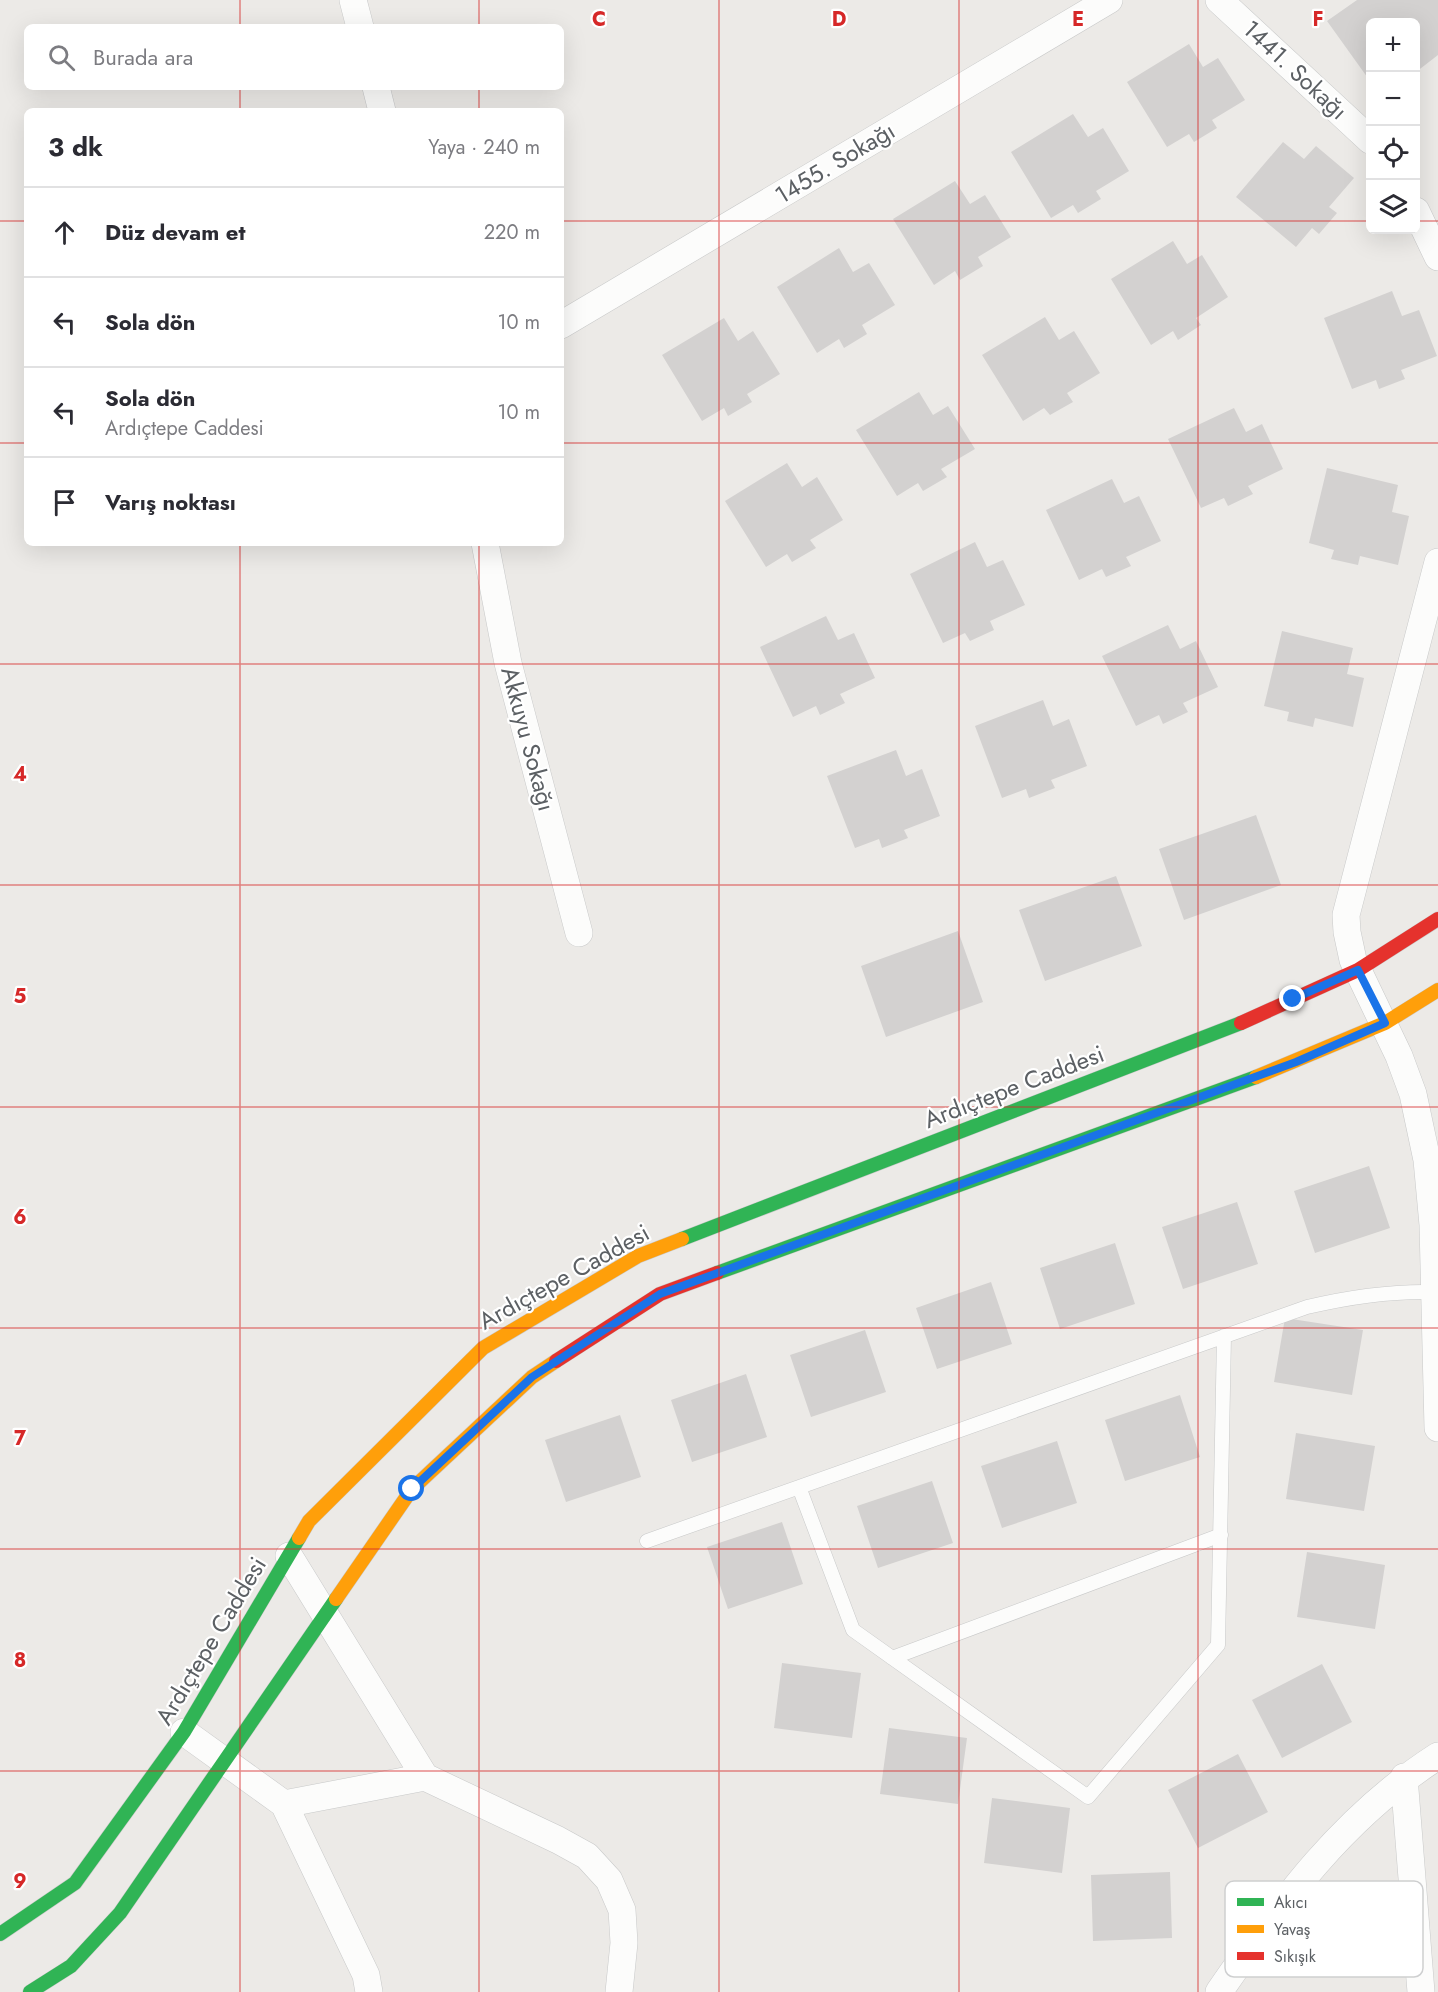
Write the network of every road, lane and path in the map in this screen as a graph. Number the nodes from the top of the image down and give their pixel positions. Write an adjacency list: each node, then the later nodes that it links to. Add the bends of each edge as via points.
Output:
1 (353, 0): 4 (street)
2 (1109, 0): 10 (street, 1455. Sokağı)
3 (1219, 0): 7 (street, 1441. Sokağı)
4 (359, 24)
5 (377, 90): 6 (street)
6 (381, 108)
7 (1366, 135)
8 (1420, 219): 9 (street)
9 (1438, 257)
10 (564, 323)
11 (486, 546): 14 (street, Akkuyu Sokağı, via 508,663)
12 (1438, 562): 15 (street, via 1349,899 1347,932)
13 (1438, 919): 15 (street, Ardıçtepe Caddesi)
14 (579, 933)
15 (1358, 970): 17 (street); 24 (street, Ardıçtepe Caddesi, via 1226,1030 638,1256 483,1348 309,1521)
16 (1438, 990): 17 (street)
17 (1385, 1023): 18 (street, via 1413,1094 1427,1160 1433,1225); 25 (street, via 1285,1066 660,1294 532,1377 412,1489)
18 (1433, 1292): 19 (lane, via 1344,1298); 20 (street)
19 (1224, 1336): 21 (lane); 22 (lane)
20 (1438, 1428)
21 (799, 1487): 23 (lane); 26 (lane, via 853,1630)
22 (1221, 1535): 26 (lane); 26 (lane, via 1218,1645 1088,1797)
23 (647, 1541)
24 (289, 1556): 25 (street); 27 (street, Ardıçtepe Caddesi)
25 (326, 1616): 29 (street); 30 (street)
26 (892, 1658)
27 (184, 1732): 29 (street); 35 (street, Ardıçtepe Caddesi, via 75,1883)
28 (1438, 1756): 31 (street)
29 (226, 1762): 32 (street); 39 (street, via 120,1913 71,1966)
30 (425, 1777): 32 (street); 40 (street, via 587,1856 609,1880 622,1910 624,1943)
31 (1404, 1778): 33 (street, via 1357,1818); 34 (street)
32 (284, 1804): 38 (street)
33 (1302, 1881)
34 (1412, 1881)
35 (0, 1934)
36 (1230, 1977): 41 (street)
37 (1420, 1977): 42 (street)
38 (368, 1984)
39 (30, 1992)
40 (619, 1992)
41 (1219, 1992)
42 (1421, 1992)

